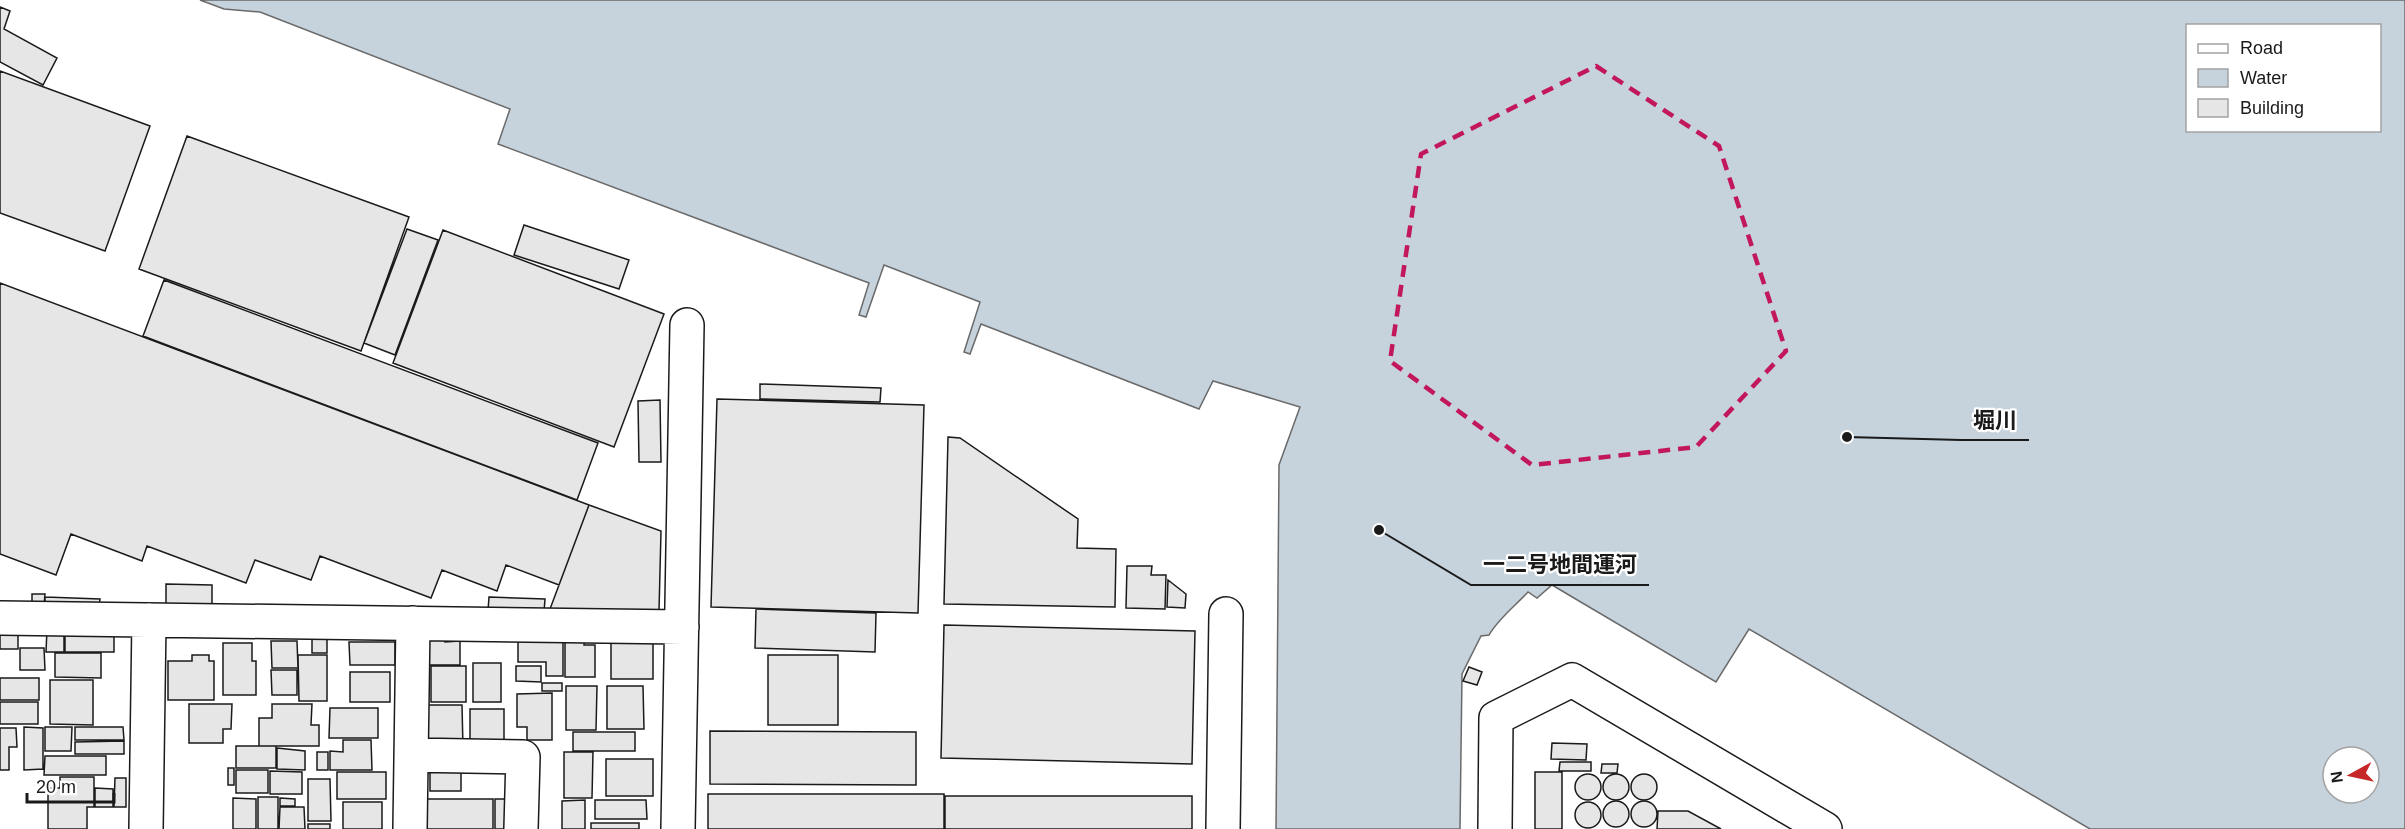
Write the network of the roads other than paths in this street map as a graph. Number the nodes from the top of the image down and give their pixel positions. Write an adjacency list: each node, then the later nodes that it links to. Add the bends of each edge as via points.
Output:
1 (687, 325): 6 (street)
2 (1226, 614): 12 (street)
3 (0, 618): 4 (street)
4 (149, 620): 5 (street); 8 (street)
5 (413, 623): 6 (street); 7 (street)
6 (682, 627): 11 (street)
7 (411, 755): 9 (street); 10 (street, via 523,757)
8 (146, 829)
9 (410, 829)
10 (521, 829)
11 (678, 829)
12 (1223, 829)
13 (1495, 829): 14 (street, via 1496,718 1572,680)
14 (1824, 829)

